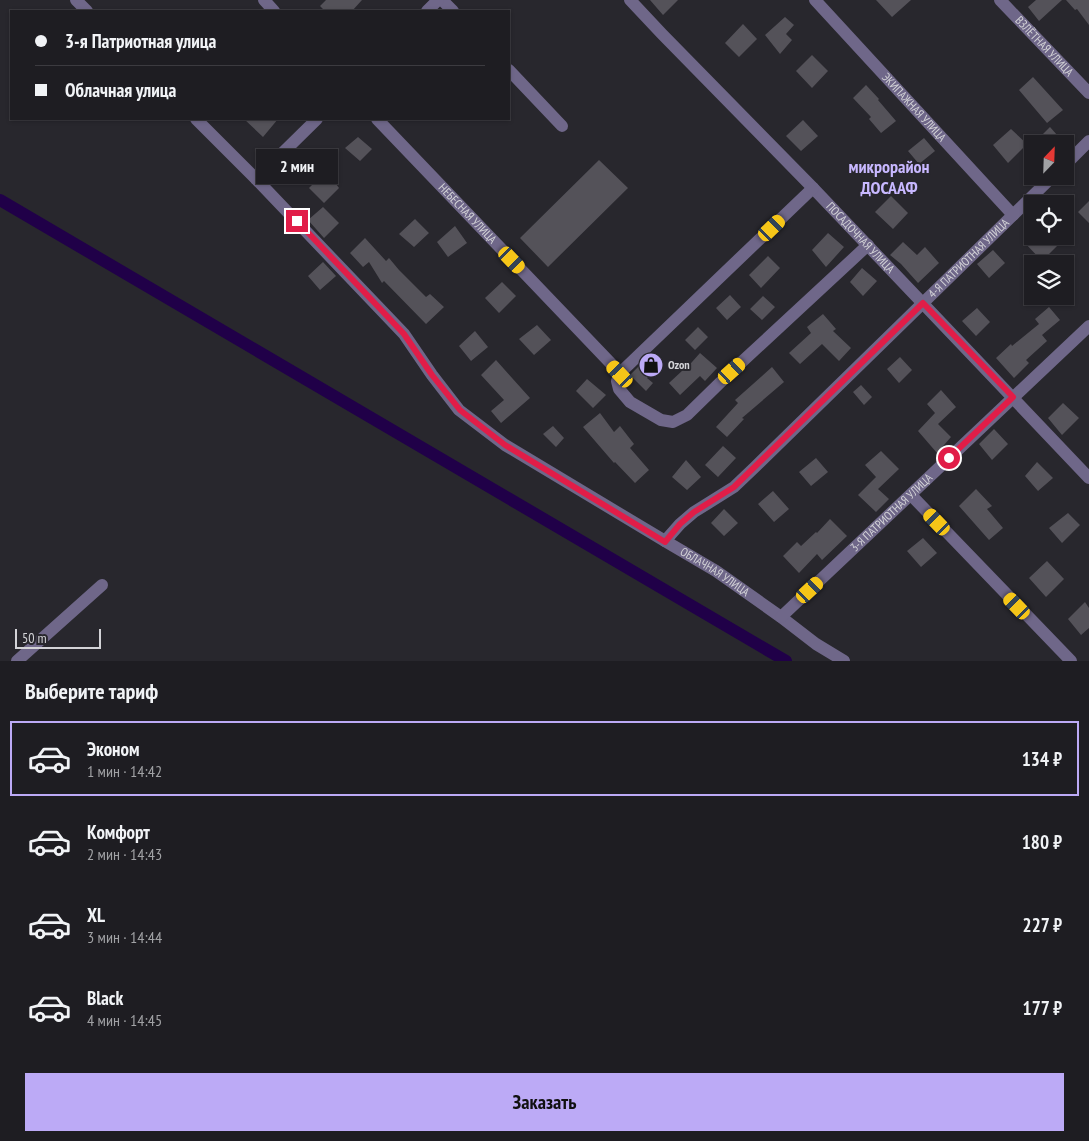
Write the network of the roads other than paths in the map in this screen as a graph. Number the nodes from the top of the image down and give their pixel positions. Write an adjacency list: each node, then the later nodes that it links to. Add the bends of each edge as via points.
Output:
1 (76, 0): 7 (street)
2 (264, 0): 8 (street)
3 (440, 0): 9 (street); 10 (street)
4 (630, 0): 21 (street, ПОСАДОЧНАЯ УЛИЦА)
5 (815, 0): 22 (street, ЭКИПАЖНАЯ УЛИЦА)
6 (1000, 0): 12 (street, ВЗЛЁТНАЯ УЛИЦА)
7 (87, 10)
8 (273, 10)
9 (428, 10)
10 (452, 10)
11 (510, 71): 16 (street)
12 (1089, 93)
13 (197, 120): 19 (street, ОБЛАЧНАЯ УЛИЦА)
14 (317, 120): 19 (street)
15 (378, 120): 26 (street, НЕБЕСНАЯ УЛИЦА)
16 (562, 126)
17 (1089, 141): 18 (street)
18 (1074, 156)
19 (256, 179): 30 (street, ОБЛАЧНАЯ УЛИЦА, via 404,334 460,410 505,445)
20 (1044, 185): 22 (street, 4-Я ПАТРИОТНАЯ УЛИЦА)
21 (813, 188): 23 (street, ПОСАДОЧНАЯ УЛИЦА); 26 (street)
22 (1013, 215): 24 (street, 4-Я ПАТРИОТНАЯ УЛИЦА)
23 (868, 245): 24 (street, ПОСАДОЧНАЯ УЛИЦА); 26 (street, via 687,415 673,422 661,420 630,402 619,389 617,381)
24 (923, 303): 27 (street, ПОСАДОЧНАЯ УЛИЦА); 30 (street, 4-Я ПАТРИОТНАЯ УЛИЦА, via 734,487 694,512)
25 (1089, 326): 27 (street, 3-Я ПАТРИОТНАЯ УЛИЦА)
26 (620, 374)
27 (1013, 397): 28 (street, ПОСАДОЧНАЯ УЛИЦА); 29 (street, 3-Я ПАТРИОТНАЯ УЛИЦА)
28 (1089, 478)
29 (911, 494): 32 (street, 3-Я ПАТРИОТНАЯ УЛИЦА); 35 (street)
30 (665, 542): 32 (street, ОБЛАЧНАЯ УЛИЦА, via 716,570)
31 (102, 585): 33 (street)
32 (781, 617): 34 (street, ОБЛАЧНАЯ УЛИЦА)
33 (17, 661)
34 (844, 661)
35 (1071, 661)

